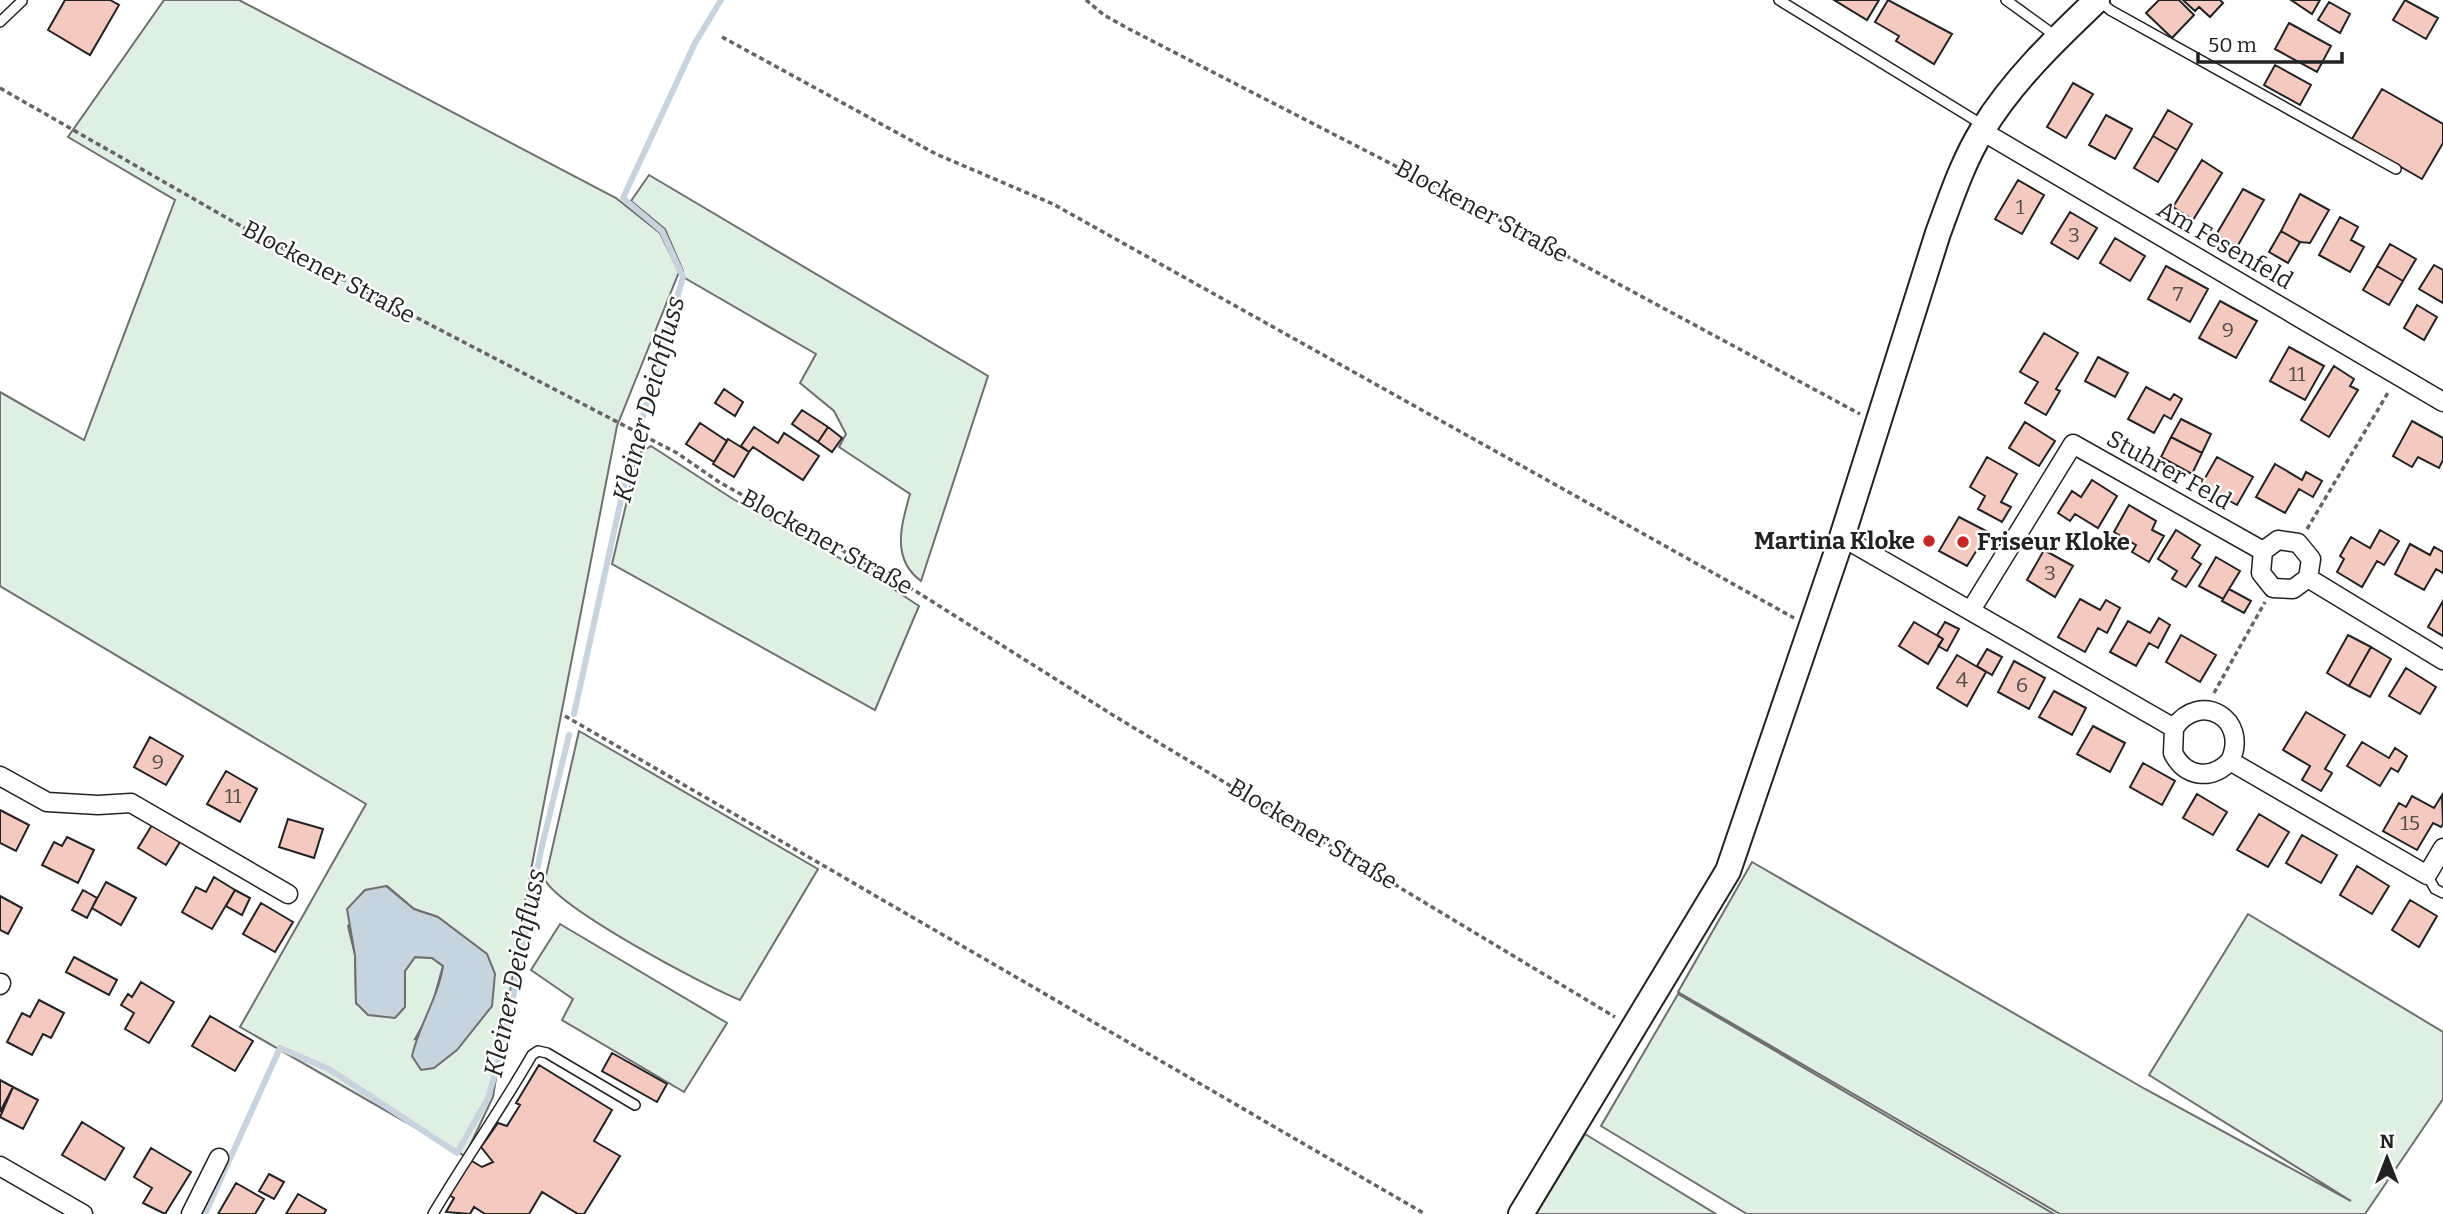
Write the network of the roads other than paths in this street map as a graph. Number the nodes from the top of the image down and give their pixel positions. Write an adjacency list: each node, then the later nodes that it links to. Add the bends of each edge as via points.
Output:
1 (1779, 0): 7 (lane)
2 (2006, 0): 6 (lane)
3 (2098, 0): 6 (street); 8 (lane)
4 (22, 1): 5 (lane)
5 (0, 22)
6 (2058, 38): 7 (street)
7 (1983, 129): 9 (street, Am Fesenfeld); 10 (street, via 1938,233)
8 (2396, 169)
9 (2443, 402)
10 (1842, 537): 13 (street); 28 (street, via 1728,871)
11 (2263, 551): 12 (street, via 2261,573 2273,587 2293,589); 12 (street, via 2278,540 2298,542 2311,559); 13 (street, Stuhrer Feld, via 2073,444)
12 (2308, 578): 14 (street)
13 (1972, 610): 15 (street)
14 (2443, 660)
15 (2174, 728): 16 (street, via 2173,753 2189,772 2216,772); 16 (street, via 2185,716 2205,710 2222,716 2236,741)
16 (2230, 761): 19 (street)
17 (0, 776): 21 (street, via 47,802 131,803)
18 (2443, 848): 19 (street)
19 (2427, 875): 20 (lane)
20 (2443, 893)
21 (288, 894)
22 (635, 1105): 27 (lane, via 538,1051)
23 (219, 1158): 26 (street)
24 (0, 1166): 25 (street)
25 (83, 1214)
26 (191, 1214)
27 (433, 1214)
28 (1521, 1214)

